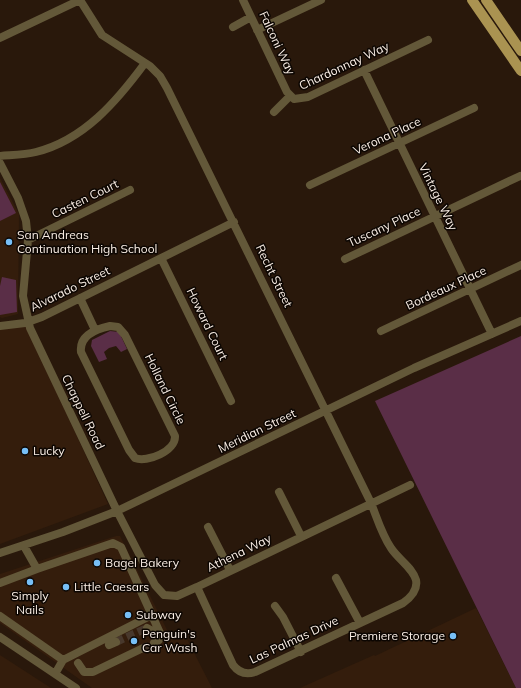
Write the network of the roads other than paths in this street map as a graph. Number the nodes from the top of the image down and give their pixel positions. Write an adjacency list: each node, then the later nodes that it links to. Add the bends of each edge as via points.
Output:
1 (80, 0): 9 (street); 12 (street, Recht Street, via 102,35)
2 (243, 0): 6 (street, Falconi Way)
3 (322, 0): 8 (street)
4 (472, 0): 14 (main road)
5 (486, 0): 11 (main road)
6 (251, 17): 7 (street); 8 (street, Falconi Way)
7 (234, 27)
8 (257, 30): 15 (street, Falconi Way)
9 (0, 38)
10 (428, 40): 13 (street, Chardonnay Way)
11 (521, 51)
12 (145, 63): 19 (street, via 109,108 78,133 59,144 36,152); 25 (street, Recht Street, via 155,71 167,88)
13 (364, 70): 15 (street, Chardonnay Way, via 308,97 297,100); 18 (street, Vintage Way)
14 (521, 71)
15 (290, 96): 17 (street, Chardonnay Way)
16 (474, 108): 18 (street, Verona Place)
17 (274, 112)
18 (399, 143): 22 (street, Verona Place); 24 (street, Vintage Way)
19 (0, 156)
20 (0, 163): 26 (street, Chappell Road, via 23,212)
21 (520, 176): 24 (street, Tuscany Place)
22 (310, 185)
23 (130, 190): 26 (street, Casten Court)
24 (434, 216): 28 (street, Tuscany Place); 30 (street, Vintage Way)
25 (234, 222): 27 (street, Alvarado Street); 39 (street, Recht Street)
26 (28, 240): 33 (street, Chappell Road, via 23,296)
27 (161, 258): 31 (street, Alvarado Street); 38 (street, Howard Court)
28 (345, 259)
29 (521, 266): 30 (street, Bordeaux Place)
30 (470, 289): 36 (street, Bordeaux Place); 37 (street, Vintage Way)
31 (80, 298): 33 (street, Alvarado Street); 35 (street)
32 (521, 321): 37 (street, Meridian Street)
33 (28, 322): 34 (street, Alvarado Street); 43 (street, Chappell Road)
34 (0, 326)
35 (95, 330): 35 (street, Holland Circle, via 83,340 81,352 129,450 140,460 165,450 173,444 175,436 125,335 122,330 113,326)
36 (381, 331)
37 (492, 334): 39 (street, Meridian Street)
38 (231, 401)
39 (326, 411): 42 (street, Recht Street); 43 (street, Meridian Street)
40 (410, 485): 42 (street, Athena Way)
41 (279, 492): 45 (street)
42 (371, 503): 45 (street, Athena Way); 54 (street, Recht Street, via 389,545 411,571 416,579)
43 (117, 512): 46 (street, Meridian Street); 50 (street, Athena Way)
44 (208, 526): 49 (street)
45 (301, 536): 49 (street, Athena Way)
46 (24, 546): 47 (street, Meridian Street); 48 (street)
47 (0, 554)
48 (37, 569): 52 (street, via 113,543 121,547); 53 (street)
49 (230, 570): 55 (street, Athena Way)
50 (151, 577): 52 (street); 55 (street, Athena Way, via 164,595 177,596)
51 (336, 578): 59 (street)
52 (137, 582): 57 (street)
53 (0, 583)
54 (416, 585): 59 (street, Las Palmas Drive, via 413,594 403,603)
55 (197, 587): 65 (street, Las Palmas Drive, via 230,660 239,672 255,672)
56 (275, 606): 65 (street, via 283,616)
57 (152, 615): 61 (street); 66 (street)
58 (0, 616): 66 (street)
59 (360, 623): 65 (street, Las Palmas Drive)
60 (147, 628): 61 (street)
61 (159, 635): 63 (street, via 159,640)
62 (0, 637): 68 (street)
63 (154, 643)
64 (141, 649): 67 (street, via 93,672 84,672)
65 (301, 652)
66 (63, 660): 68 (street)
67 (78, 663)
68 (55, 674): 69 (street)
69 (76, 688)

